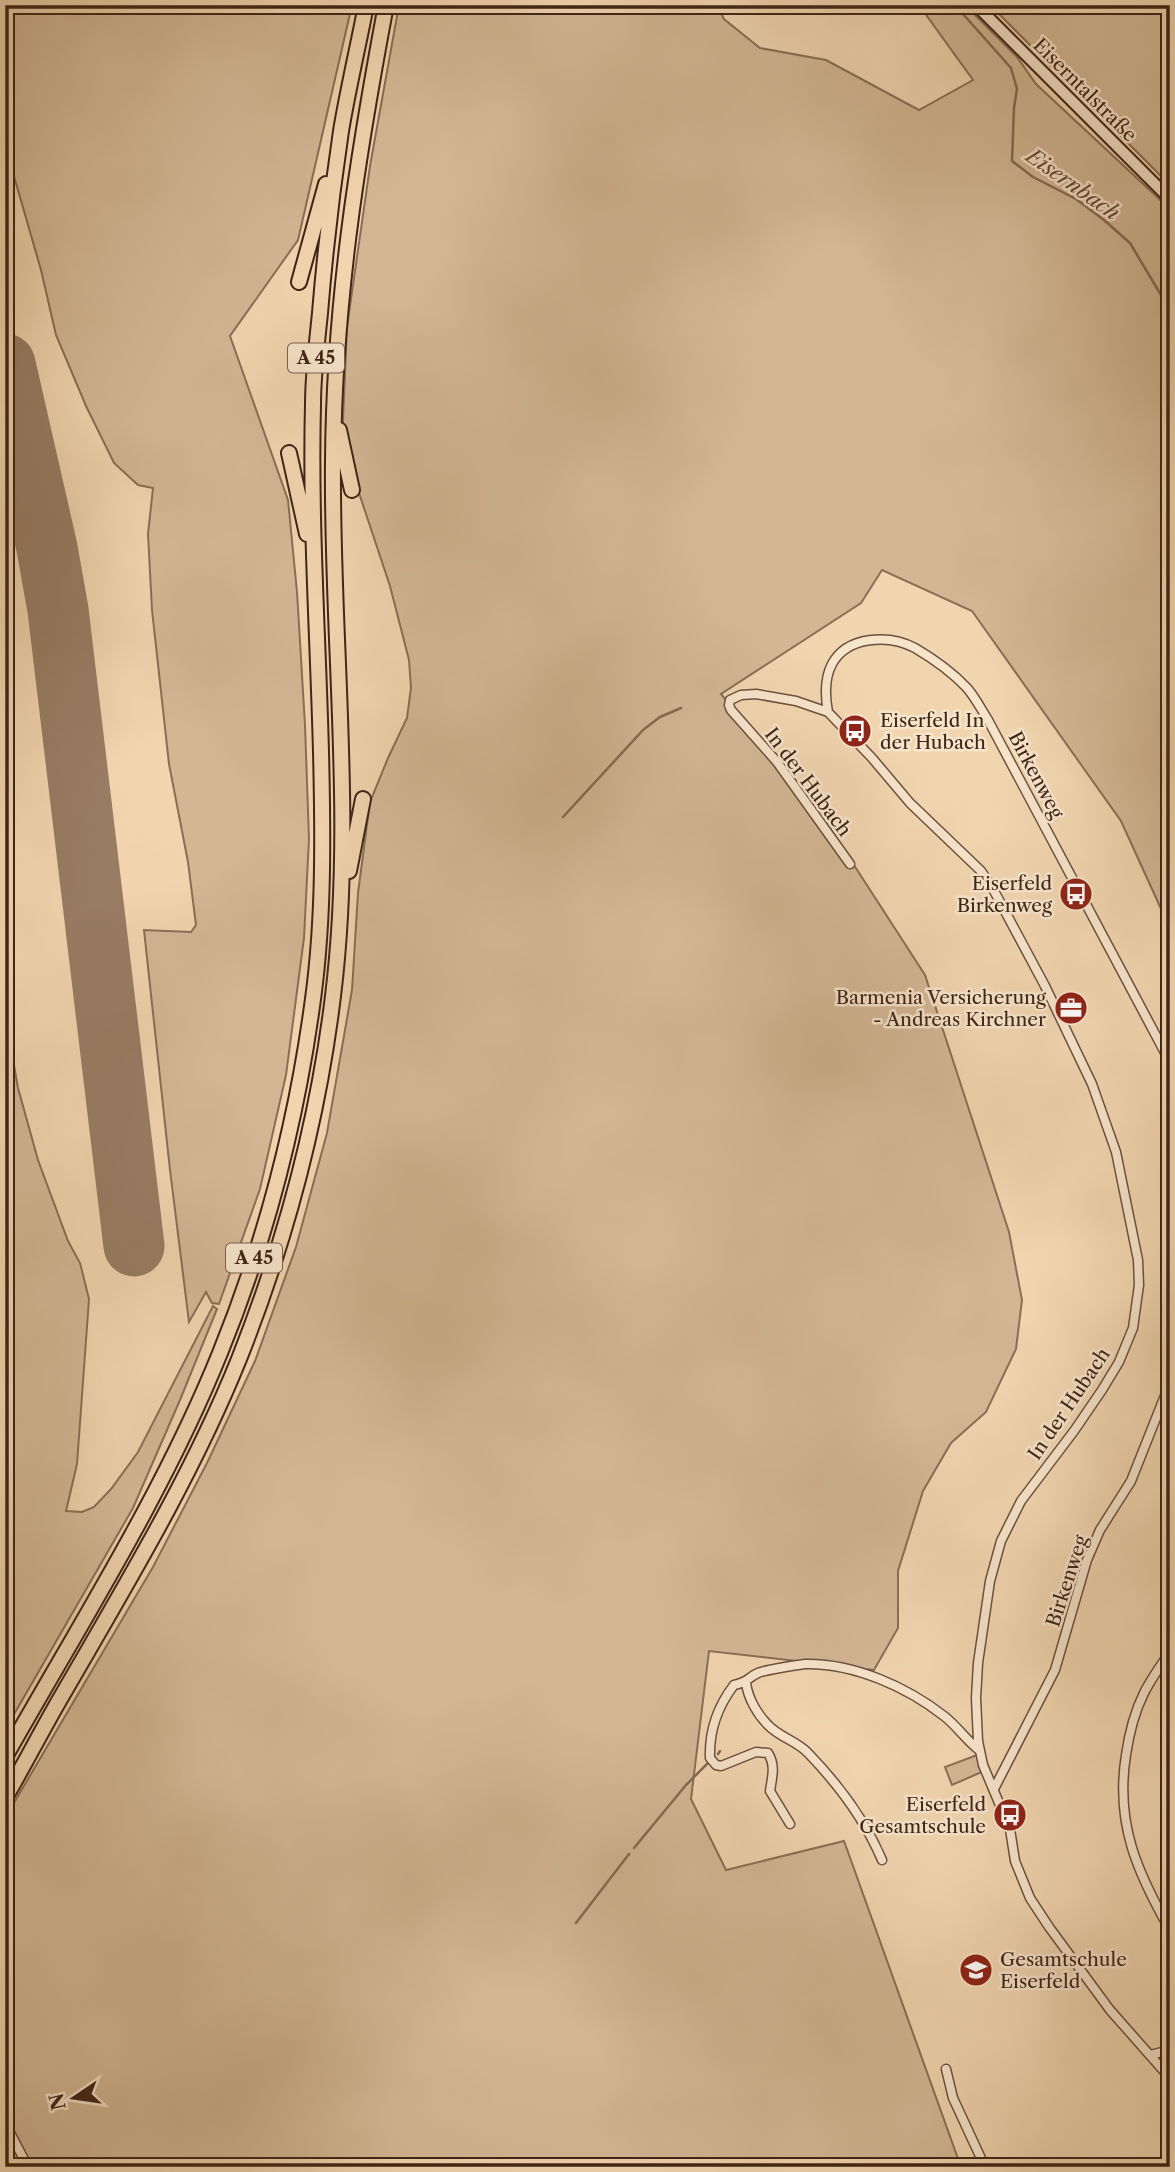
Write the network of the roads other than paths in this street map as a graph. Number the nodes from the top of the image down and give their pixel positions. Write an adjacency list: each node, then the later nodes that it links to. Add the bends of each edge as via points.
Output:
1 (366, 5): 4 (highway, A 45)
2 (386, 5): 7 (highway, A 45, via 347,236)
3 (976, 5): 5 (main road, Eiserntalstraße)
4 (342, 129): 6 (highway); 10 (highway, A 45, via 327,234 313,401)
5 (1170, 200)
6 (299, 282)
7 (334, 405): 9 (highway); 14 (highway, A 45)
8 (289, 453): 10 (highway)
9 (352, 490)
10 (314, 588): 20 (highway, A 45, via 323,823 320,907 305,1052 275,1185 247,1280 193,1415 159,1486)
11 (828, 712): 13 (street, In der Hubach, via 756,694 734,696 729,705 778,762); 15 (street, Birkenweg, via 826,685 832,664 846,649 870,640 912,647 967,688 995,732); 19 (street, In der Hubach, via 992,887 1092,1084 1116,1152 1138,1261 1133,1328 1119,1362 1074,1432 1021,1501 1001,1541 978,1663)
12 (363, 799): 14 (highway)
13 (850, 864)
14 (341, 907): 22 (highway, A 45, via 333,995 313,1118 266,1286 211,1423 144,1554)
15 (1170, 1062)
16 (1170, 1382): 21 (street, Birkenweg, via 1131,1481 1087,1560 1055,1670)
17 (1170, 1652): 25 (street, via 1144,1693 1130,1729 1122,1802 1126,1833 1139,1869)
18 (746, 1683): 19 (street, via 757,1673 805,1664 867,1674 913,1695 946,1717); 23 (street, via 734,1685 723,1700 710,1741 710,1758 721,1766 756,1752 768,1753 774,1774 770,1791); 24 (street, via 747,1696 768,1726 806,1751 843,1793)
19 (979, 1750): 21 (street)
20 (5, 1757)
21 (994, 1789): 27 (street, via 1030,1898 1110,2010)
22 (5, 1798)
23 (790, 1824)
24 (882, 1860)
25 (1170, 1930)
26 (1170, 2050): 27 (street)
27 (1150, 2055): 29 (street)
28 (946, 2069): 32 (street, via 953,2098)
29 (1170, 2078)
30 (5, 2123): 31 (street)
31 (28, 2167)
32 (985, 2167)

